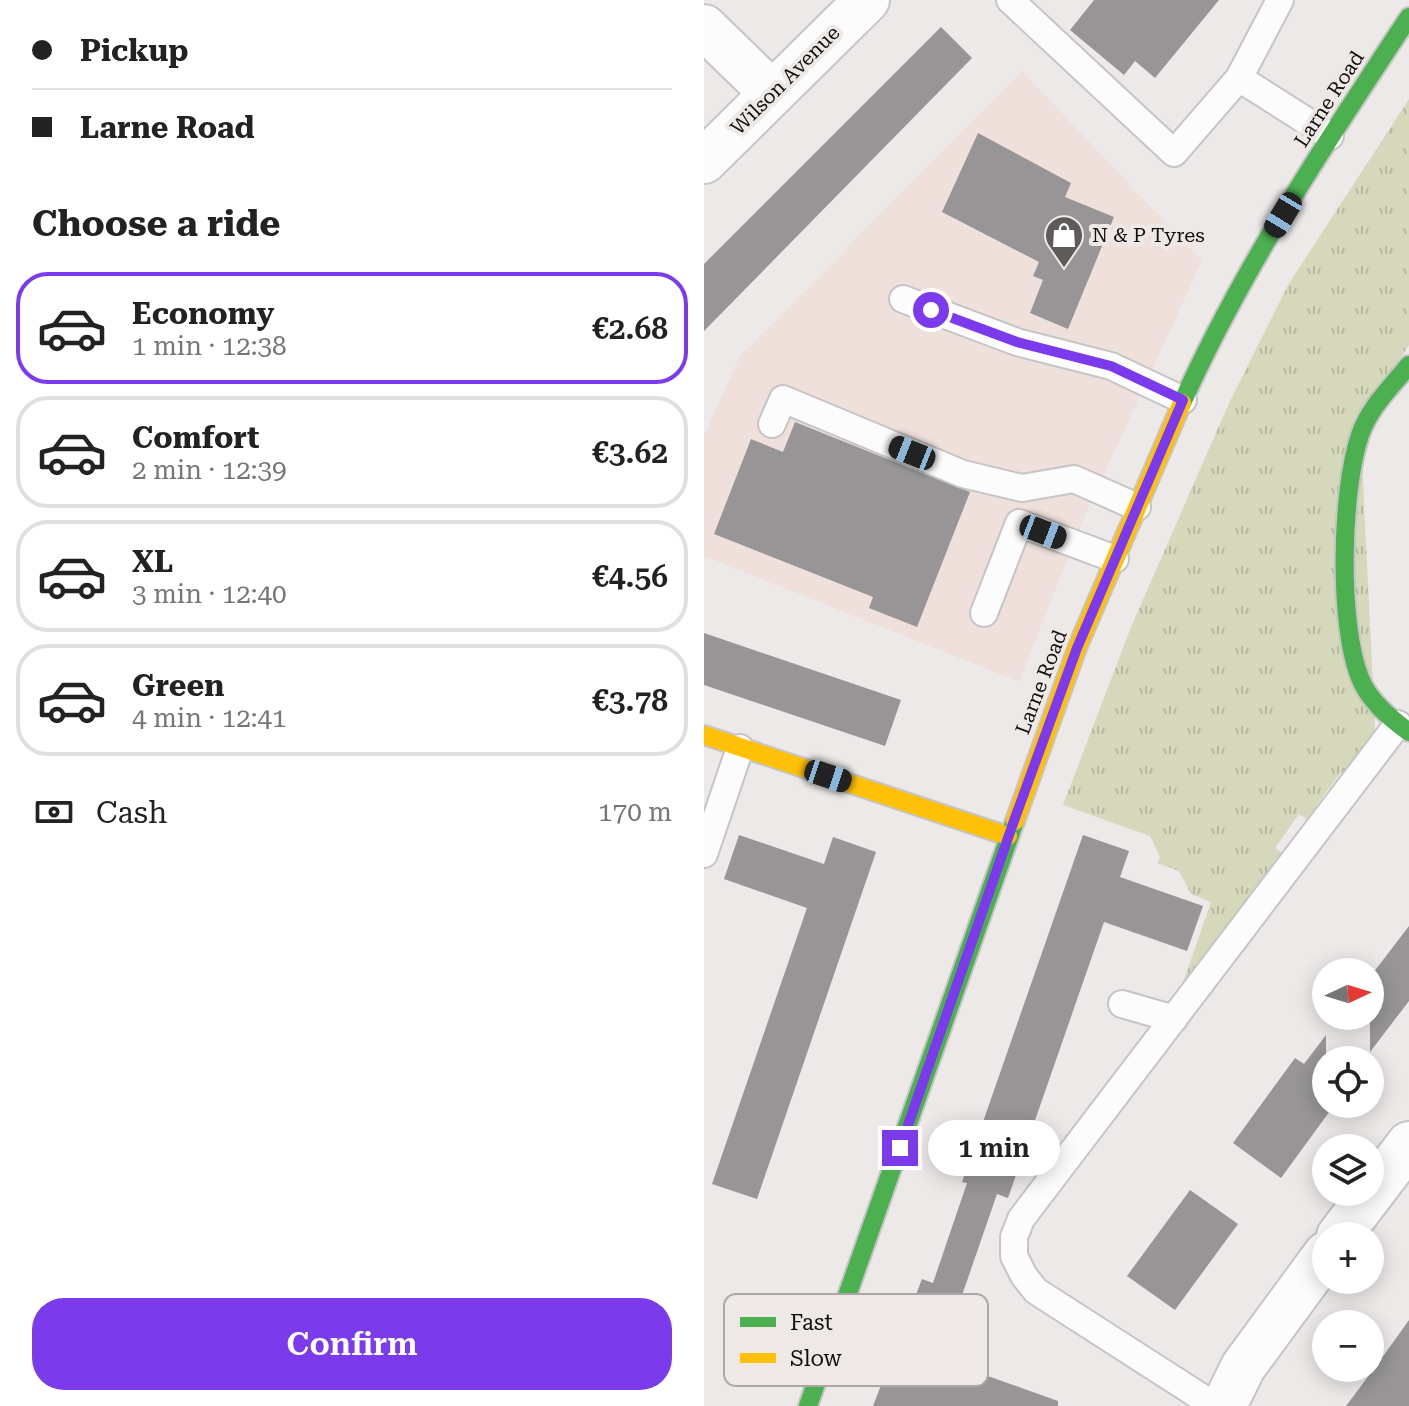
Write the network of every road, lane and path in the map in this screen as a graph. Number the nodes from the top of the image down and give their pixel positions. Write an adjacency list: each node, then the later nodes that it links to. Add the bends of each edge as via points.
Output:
1 (867, 0): 7 (street, Wilson Avenue)
2 (1010, 0): 6 (lane, via 1174,153)
3 (1280, 0): 6 (lane)
4 (1409, 17): 8 (street, Larne Road)
5 (704, 27): 7 (street)
6 (1239, 78): 8 (lane)
7 (772, 93): 9 (street, Wilson Avenue)
8 (1330, 136): 12 (street, Larne Road, via 1221,320)
9 (704, 161)
10 (903, 299): 12 (lane, via 1017,342 1111,366)
11 (1409, 365): 17 (street, via 1363,426 1348,501 1350,648 1361,681)
12 (1183, 400): 14 (street, Larne Road)
13 (772, 424): 14 (lane, via 783,399 963,474 1022,488 1074,479)
14 (1137, 507): 15 (street, Larne Road)
15 (1115, 559): 16 (lane, via 1019,523); 20 (street, Larne Road)
16 (984, 613)
17 (1403, 728): 23 (lane)
18 (704, 735): 19 (street)
19 (740, 748): 20 (street); 21 (lane)
20 (1008, 836): 27 (street, Larne Road)
21 (704, 854)
22 (1122, 1004): 23 (lane)
23 (1174, 1019): 30 (lane, via 1021,1219 1013,1251 1024,1276 1041,1295)
24 (1409, 1144): 25 (street)
25 (1350, 1222)
26 (1312, 1273): 31 (street, via 1243,1367)
27 (847, 1294)
28 (815, 1386): 29 (street, Larne Road)
29 (808, 1406)
30 (1215, 1406)
31 (1224, 1406)

